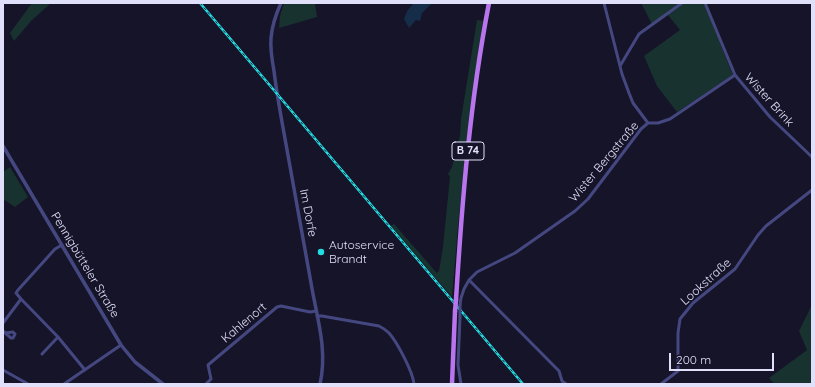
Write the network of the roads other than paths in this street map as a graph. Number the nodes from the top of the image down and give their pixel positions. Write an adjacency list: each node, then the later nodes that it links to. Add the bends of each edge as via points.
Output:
1 (280, 3): 15 (street, Im Dorfe, via 271,38 271,52)
2 (489, 3): 29 (main road, B 74, bridge, via 469,139 460,232)
3 (604, 3): 6 (street)
4 (682, 3): 6 (street, via 639,34)
5 (704, 3): 7 (street, Wister Brink)
6 (620, 66): 8 (street, via 633,103)
7 (735, 75): 8 (street, Wister Bergstraße, via 670,119); 10 (street, Wister Brink, via 770,118)
8 (648, 124): 13 (street, Wister Bergstraße, via 575,211 515,253 477,272)
9 (3, 146): 12 (street, Pennigbütteler Straße)
10 (812, 157)
11 (812, 190): 32 (street, Lookstraße, via 766,226 735,269 693,303 680,318 678,371)
12 (62, 245): 14 (street, via 55,249 18,290 16,293); 19 (street, Pennigbütteler Straße)
13 (470, 280): 30 (street, bridge, via 464,289 460,306 458,365); 31 (street, via 559,371 562,381)
14 (21, 299): 17 (street); 18 (street)
15 (316, 311): 16 (street, Im Dorfe); 26 (street, Kahlenort, via 277,307 208,365 211,379)
16 (317, 316): 27 (street, Im Dorfe, via 323,356); 28 (street, via 383,328 390,334 406,361)
17 (3, 323)
18 (58, 337): 20 (street); 22 (street)
19 (121, 345): 22 (street); 25 (street, Pennigbütteler Straße, via 135,362)
20 (42, 354)
21 (3, 370): 23 (street)
22 (86, 370): 24 (street)
23 (28, 384)
24 (64, 384)
25 (163, 384)
26 (206, 384)
27 (320, 384)
28 (414, 384)
29 (452, 384)
30 (461, 384)
31 (566, 384)
32 (661, 384)

